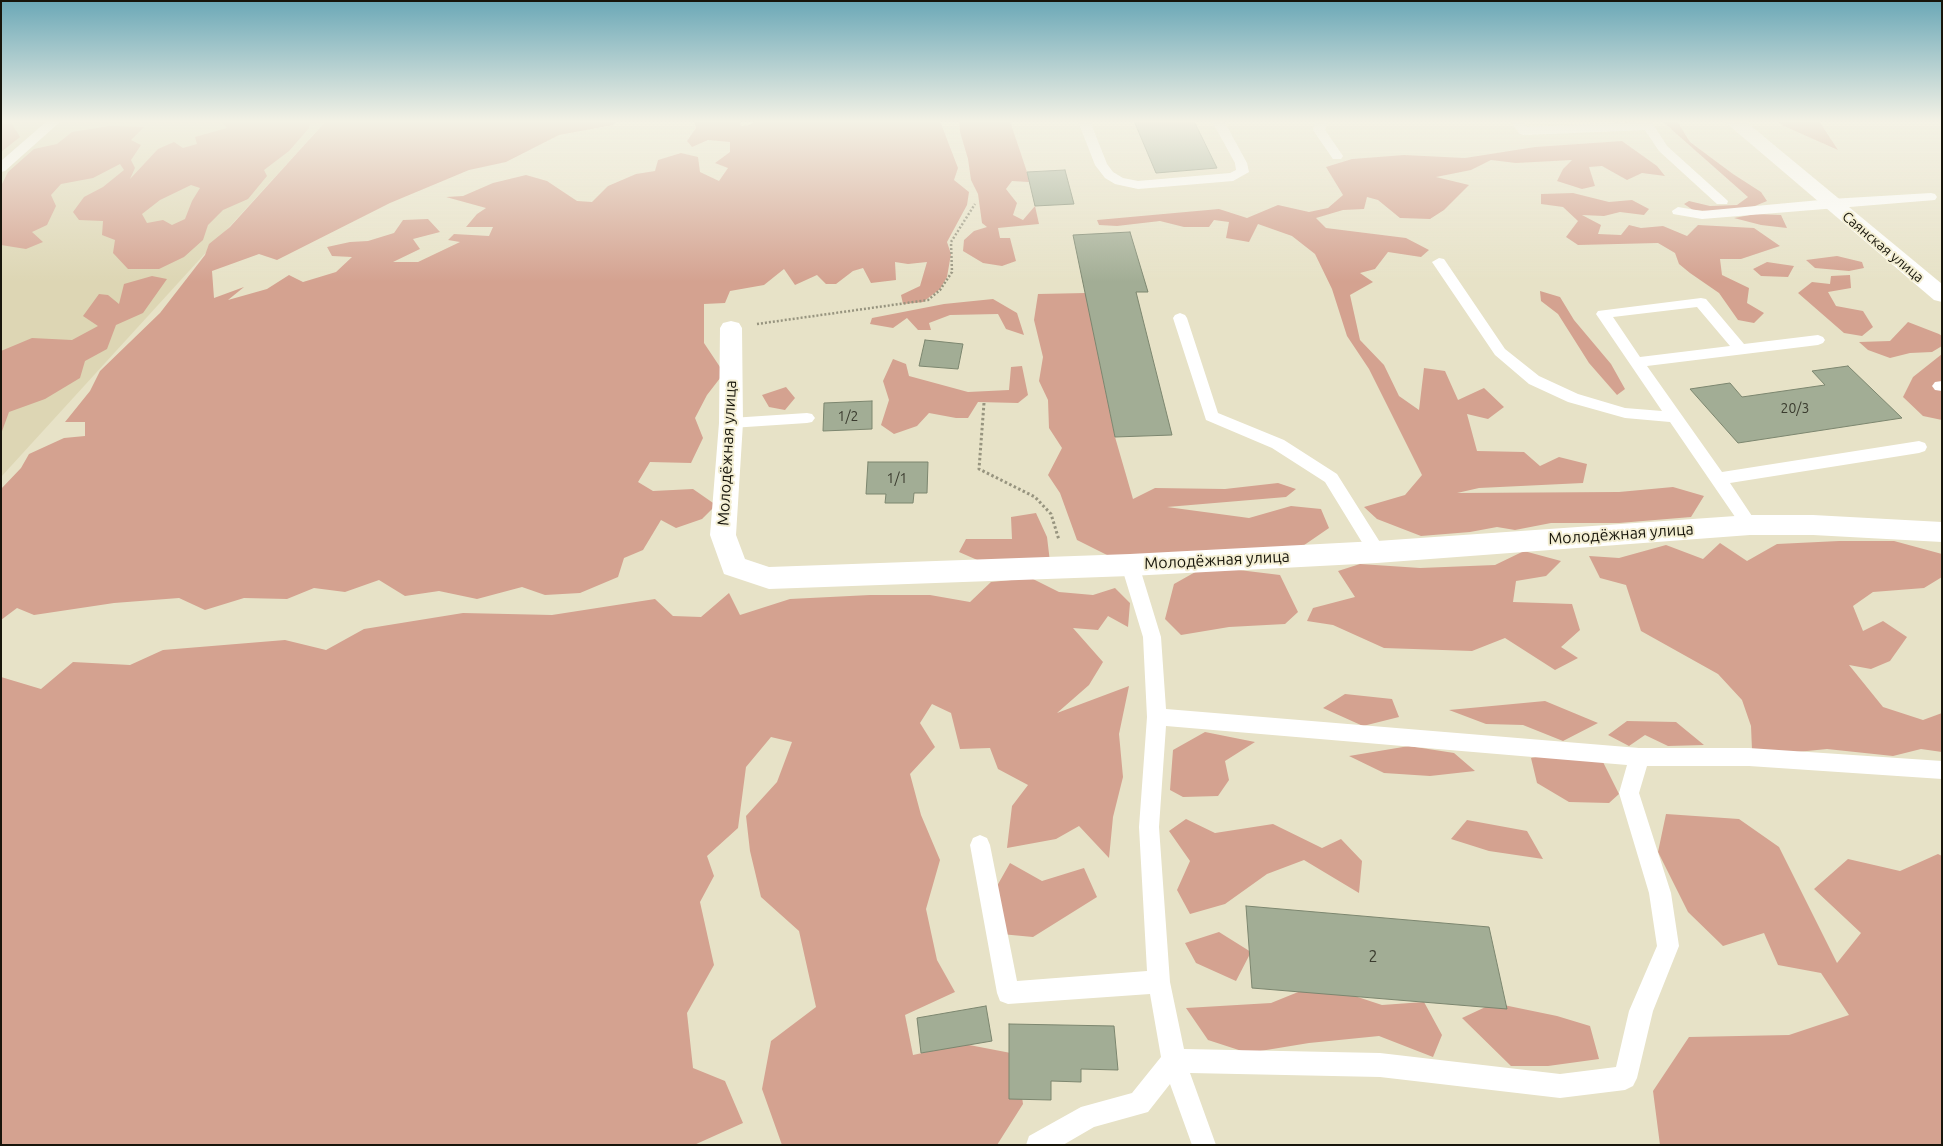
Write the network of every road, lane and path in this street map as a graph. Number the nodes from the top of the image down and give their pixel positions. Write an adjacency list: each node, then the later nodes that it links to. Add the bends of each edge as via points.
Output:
1 (1108, 174): 2 (lane, via 1138,185)
2 (1238, 174)
3 (1692, 174): 6 (lane)
4 (1796, 174): 7 (street, Саянская улица)
5 (1931, 197): 7 (lane)
6 (1722, 201)
7 (1831, 203): 9 (lane, via 1702,215); 11 (street, Саянская улица)
8 (974, 204): 13 (path, via 951,242 952,272 940,290 928,300)
9 (1678, 211)
10 (1438, 262): 18 (lane, via 1500,352 1534,380 1572,398 1625,413)
11 (1940, 292)
12 (1180, 318): 25 (lane, via 1211,416 1278,444 1331,478)
13 (731, 328): 20 (street, Молодёжная улица)
14 (1818, 340): 15 (lane)
15 (1740, 350): 16 (lane); 16 (lane, via 1701,302 1603,314)
16 (1637, 362): 18 (lane)
17 (984, 403): 27 (path, via 979,470 1035,497 1050,514)
18 (1675, 417): 22 (lane)
19 (807, 418): 20 (lane)
20 (731, 423): 27 (street, Молодёжная улица, via 723,535 734,566 769,578)
21 (1919, 447): 22 (lane)
22 (1718, 479): 23 (lane)
23 (1750, 525): 24 (street, Молодёжная улица); 25 (street, Молодёжная улица)
24 (1942, 532)
25 (1377, 552): 26 (street, Молодёжная улица)
26 (1130, 565): 27 (street, Молодёжная улица); 28 (lane, via 1152,637)
27 (1067, 567)
28 (1157, 717): 29 (lane); 32 (lane, via 1149,826)
29 (1638, 757): 30 (lane, via 1749,757); 33 (lane, via 1629,793 1660,893 1668,946 1641,1011 1625,1078 1560,1086 1380,1065)
30 (1942, 770)
31 (980, 845): 32 (lane, via 1008,993)
32 (1159, 982): 33 (lane)
33 (1174, 1061): 34 (lane, via 1139,1103 1090,1116); 35 (lane)
34 (1038, 1145)
35 (1204, 1145)

